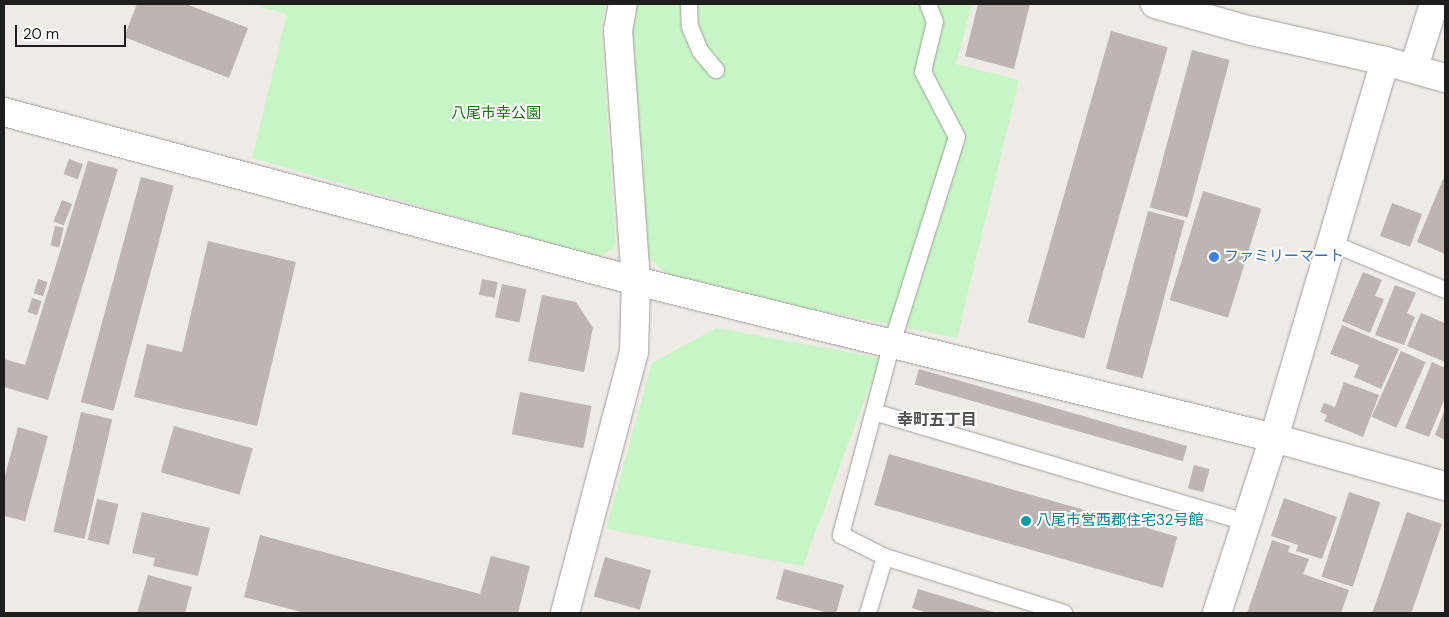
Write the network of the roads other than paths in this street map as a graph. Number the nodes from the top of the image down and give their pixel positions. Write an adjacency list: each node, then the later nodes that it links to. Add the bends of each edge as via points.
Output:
1 (623, 4): 12 (street, via 618,31)
2 (689, 4): 8 (lane, via 690,27 700,52)
3 (928, 4): 14 (lane, via 934,22 923,72 957,137)
4 (1154, 4): 6 (street, via 1252,31)
5 (1434, 4): 7 (street)
6 (1385, 61): 7 (street); 11 (street)
7 (1414, 67): 9 (street)
8 (716, 70)
9 (1445, 78)
10 (4, 112): 12 (street)
11 (1331, 243): 13 (lane); 16 (street)
12 (636, 282): 14 (street); 20 (street, via 634,352)
13 (1445, 290)
14 (892, 343): 15 (lane); 16 (street)
15 (874, 412): 18 (lane); 19 (lane, via 841,535)
16 (1274, 438): 17 (street); 18 (street)
17 (1445, 486)
18 (1246, 522): 23 (street)
19 (885, 557): 21 (lane); 22 (lane)
20 (565, 613)
21 (868, 613)
22 (1064, 613)
23 (1217, 613)

